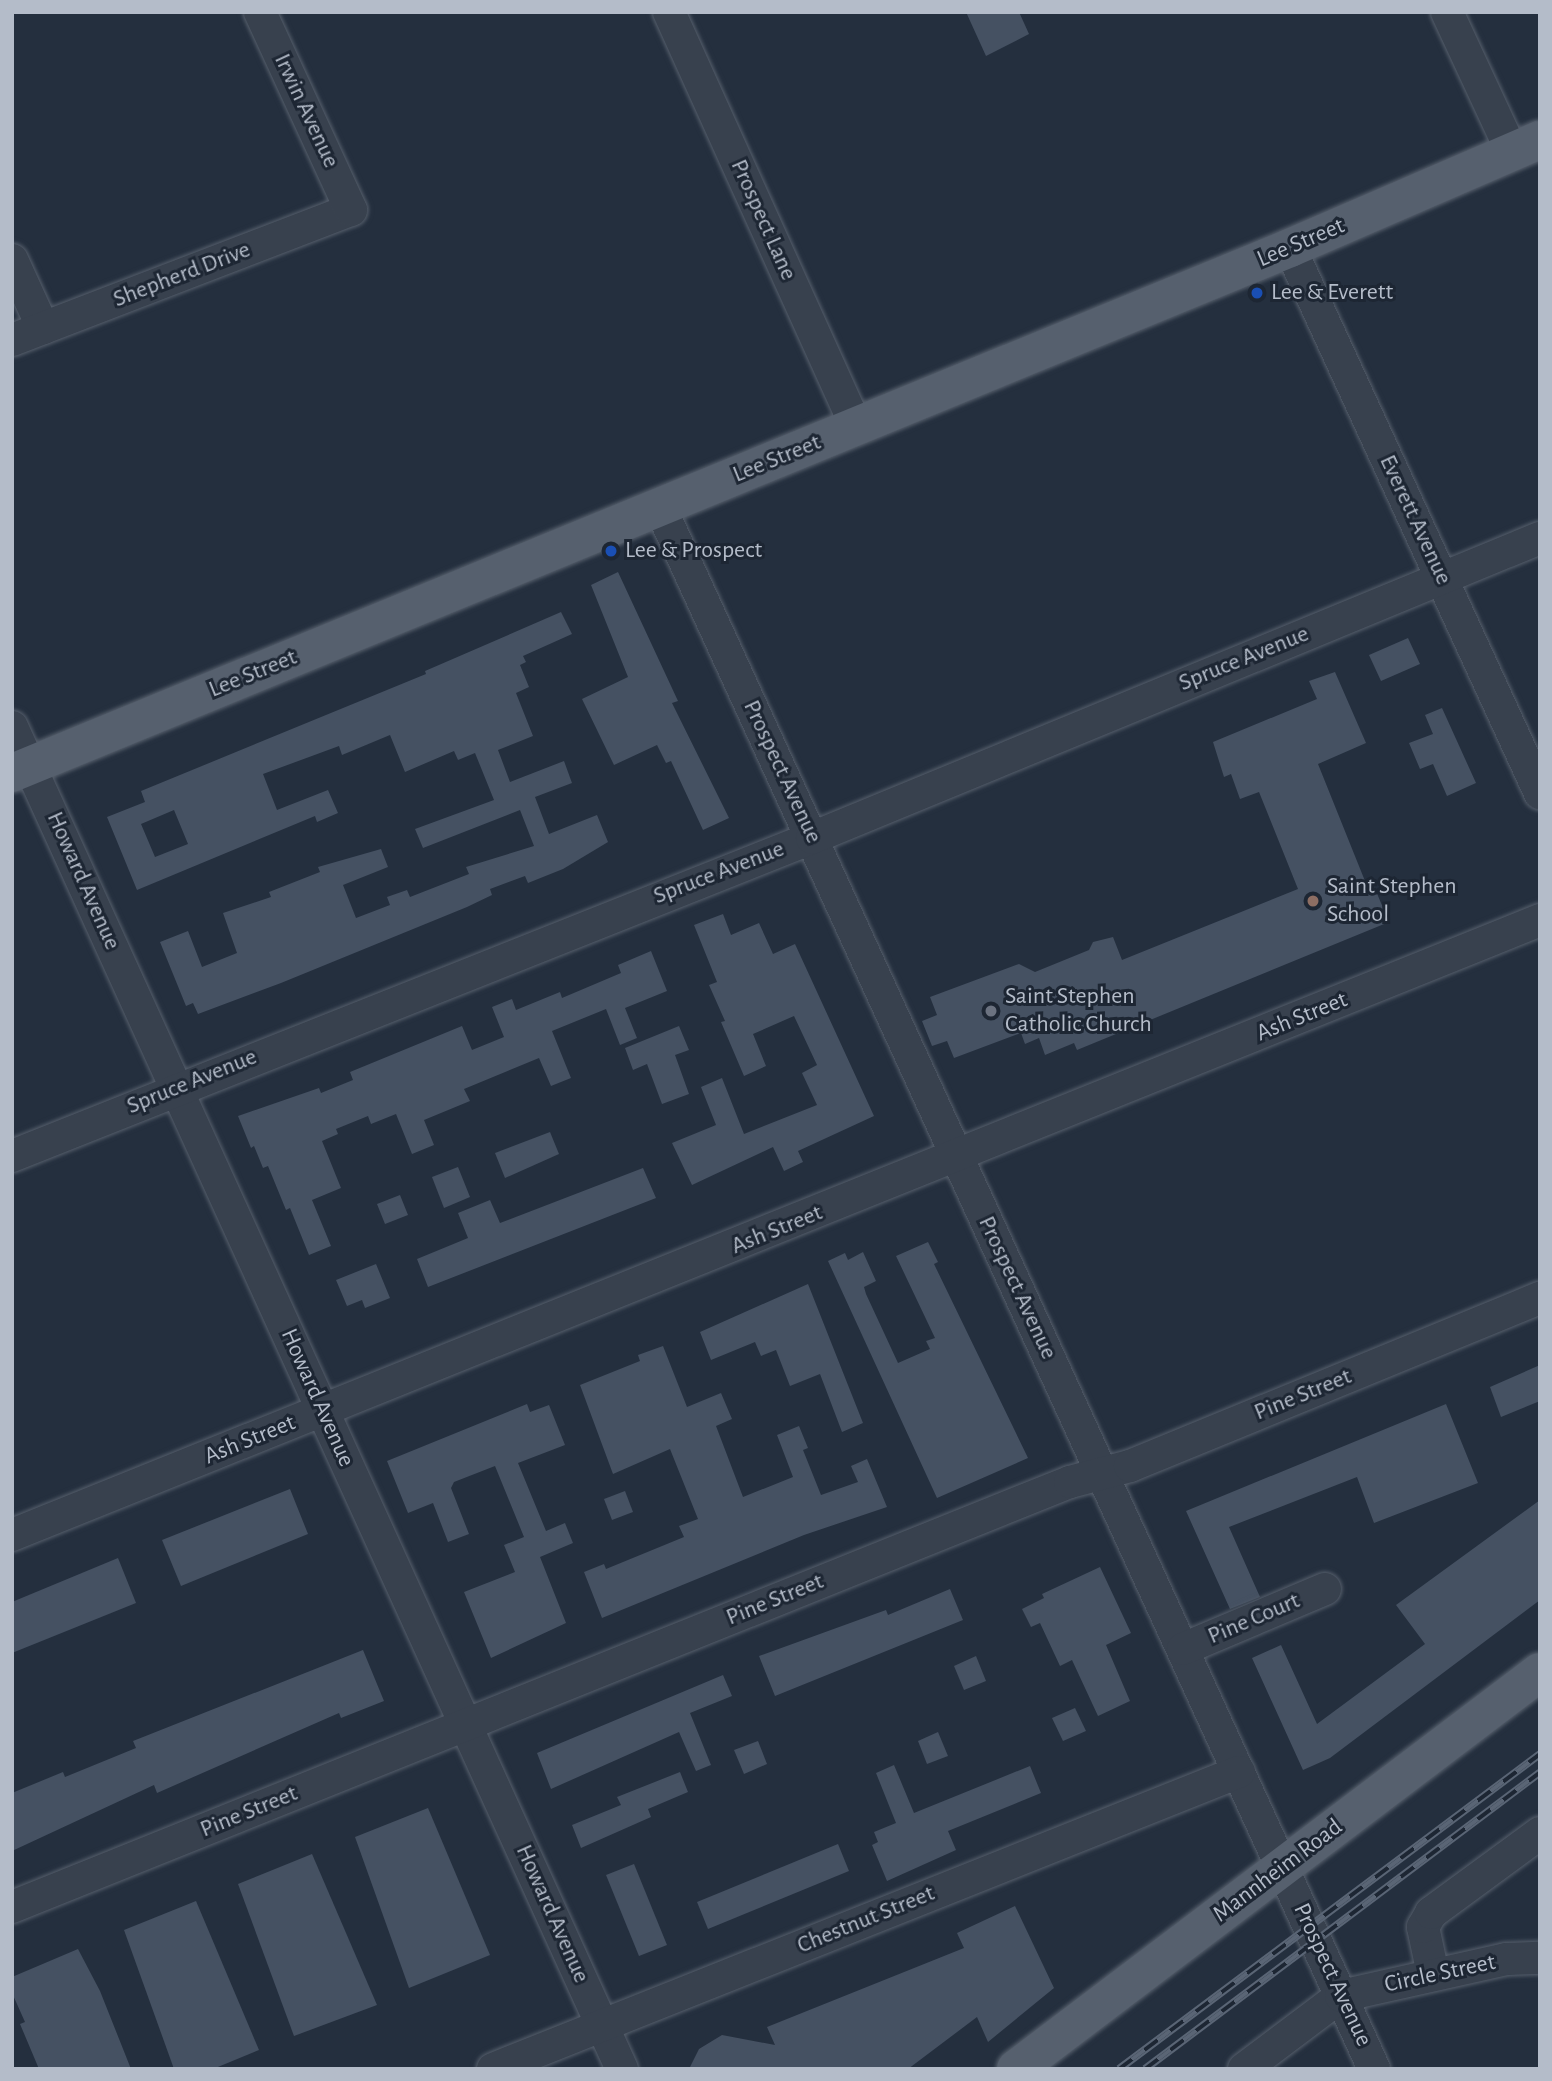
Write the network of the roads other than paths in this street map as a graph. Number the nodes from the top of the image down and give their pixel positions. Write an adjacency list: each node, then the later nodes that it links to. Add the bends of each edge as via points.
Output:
1 (260, 12): 5 (street, Irwin Avenue)
2 (669, 12): 10 (street, Prospect Lane)
3 (1447, 12): 4 (street)
4 (1526, 146): 6 (main road, Lee Street)
5 (351, 210): 8 (street, Shepherd Drive)
6 (1290, 248): 10 (main road, Lee Street); 13 (street, Everett Avenue)
7 (12, 260): 8 (street)
8 (43, 328): 9 (street, Shepherd Drive)
9 (12, 340)
10 (856, 427): 11 (main road, Lee Street)
11 (660, 507): 15 (main road, Lee Street); 17 (street, Prospect Avenue)
12 (1540, 538): 13 (street, Spruce Avenue)
13 (1441, 577): 16 (street, Everett Avenue); 17 (street, Spruce Avenue)
14 (12, 727): 15 (street, Howard Avenue)
15 (21, 770): 19 (street, Howard Avenue)
16 (1540, 793)
17 (812, 838): 19 (street, Spruce Avenue); 21 (street, Prospect Avenue)
18 (1540, 920): 21 (street, Ash Street)
19 (177, 1088): 20 (street, Spruce Avenue); 23 (street, Howard Avenue)
20 (12, 1156)
21 (958, 1157): 23 (street, Ash Street); 24 (street, Prospect Avenue)
22 (1540, 1298): 24 (street, Pine Street)
23 (323, 1412): 25 (street, Ash Street); 29 (street, Howard Avenue)
24 (1103, 1474): 27 (street, Prospect Avenue); 29 (street, Pine Street, via 1070,1482)
25 (12, 1535)
26 (1325, 1589): 27 (street, Pine Court)
27 (1183, 1650): 30 (street, Prospect Avenue)
28 (1540, 1672): 32 (main road, Mannheim Road)
29 (466, 1725): 33 (street, Pine Street); 37 (street, Howard Avenue)
30 (1239, 1772): 32 (street, Prospect Avenue); 37 (street, Chestnut Street)
31 (1540, 1833): 35 (street, via 1431,1913 1423,1927)
32 (1282, 1868): 36 (street, Prospect Avenue); 40 (main road, Mannheim Road)
33 (12, 1907)
34 (1540, 1958): 35 (street, Circle Street, via 1506,1959)
35 (1433, 1974): 36 (street, Circle Street)
36 (1341, 1996): 41 (street); 42 (street, Prospect Avenue)
37 (602, 2025): 38 (street, Chestnut Street); 39 (street, Howard Avenue)
38 (493, 2069)
39 (622, 2069)
40 (1016, 2069)
41 (1244, 2069)
42 (1374, 2069)

